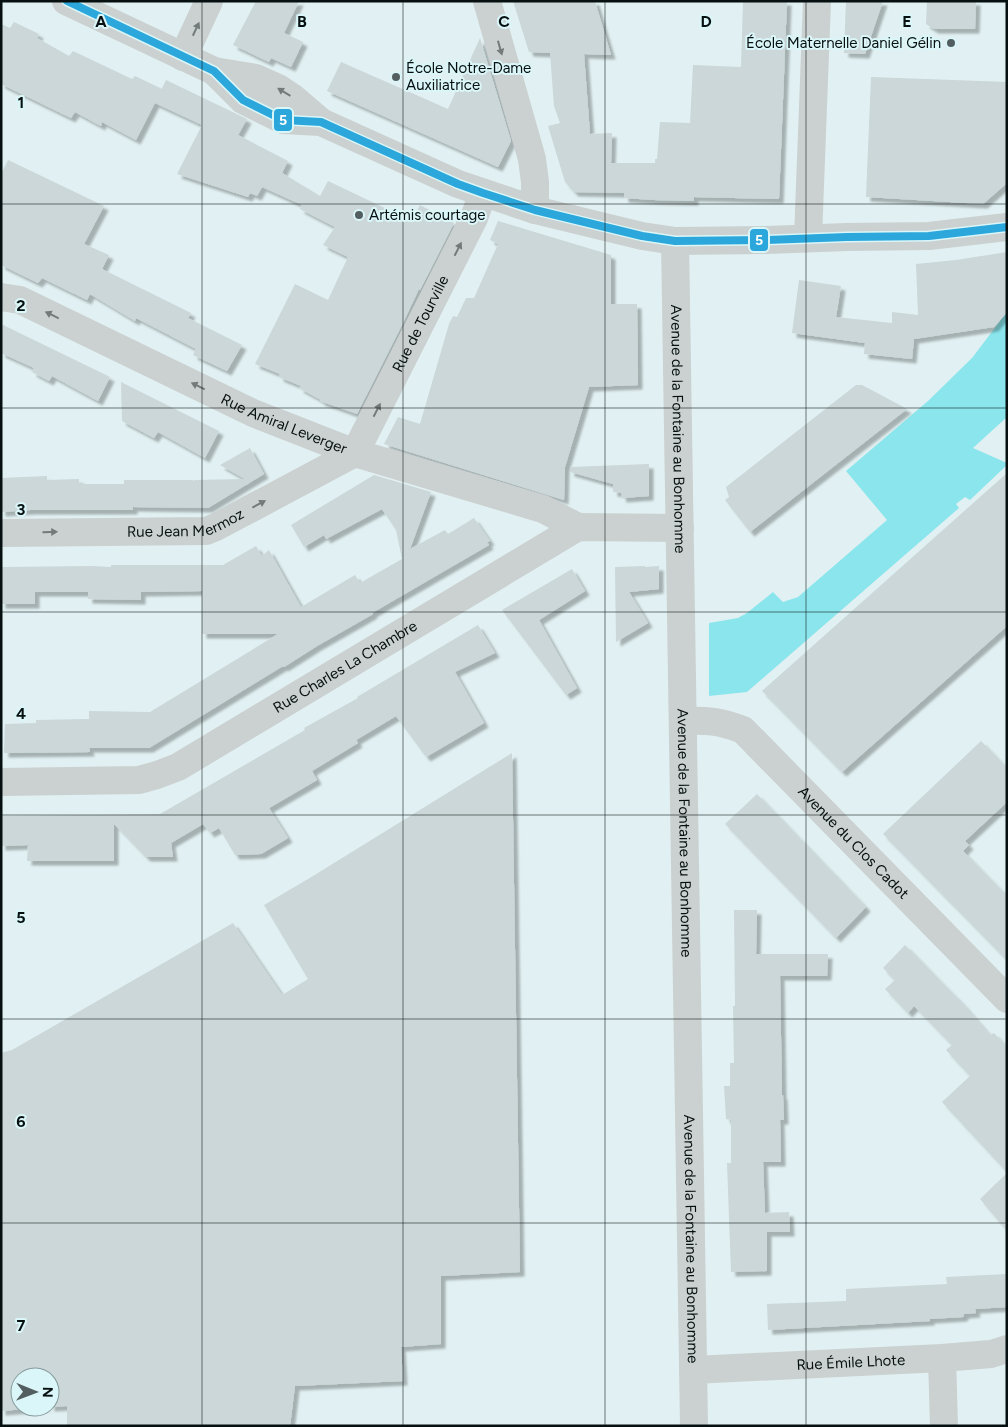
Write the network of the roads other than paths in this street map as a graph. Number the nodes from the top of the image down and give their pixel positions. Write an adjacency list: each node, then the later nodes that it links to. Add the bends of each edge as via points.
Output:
1 (66, 1): 5 (street)
2 (209, 1): 5 (street, one-way to 2)
3 (487, 1): 7 (street, one-way to 7, via 532,159)
4 (817, 1): 9 (street)
5 (183, 57): 6 (street, via 214,71 243,100 283,120 321,122)
6 (483, 193): 7 (street); 12 (street, Rue de Tourville, one-way to 6, via 474,218)
7 (535, 210): 10 (street)
8 (1007, 228): 9 (street, via 929,236)
9 (808, 238): 10 (street)
10 (675, 241): 14 (street, Avenue de la Fontaine au Bonhomme)
11 (1, 297): 12 (street, Rue Amiral Leverger, one-way to 11, via 253,413 20,300)
12 (355, 453): 13 (street, Rue Amiral Leverger, via 543,509); 15 (street, Rue Jean Mermoz, one-way to 12, via 206,530)
13 (578, 526): 14 (street); 17 (street, Rue Charles La Chambre, via 178,767 139,780)
14 (680, 528): 16 (street, Avenue de la Fontaine au Bonhomme)
15 (1, 533)
16 (683, 721): 18 (street, Avenue du Clos Cadot, via 724,723 743,730); 21 (street, Avenue de la Fontaine au Bonhomme)
17 (1, 782)
18 (1007, 999)
19 (1007, 1349): 20 (street, Rue Émile Lhote, via 991,1354)
20 (942, 1358): 21 (street, Rue Émile Lhote); 23 (street)
21 (693, 1370): 22 (street, Avenue de la Fontaine au Bonhomme)
22 (694, 1426)
23 (944, 1426)

